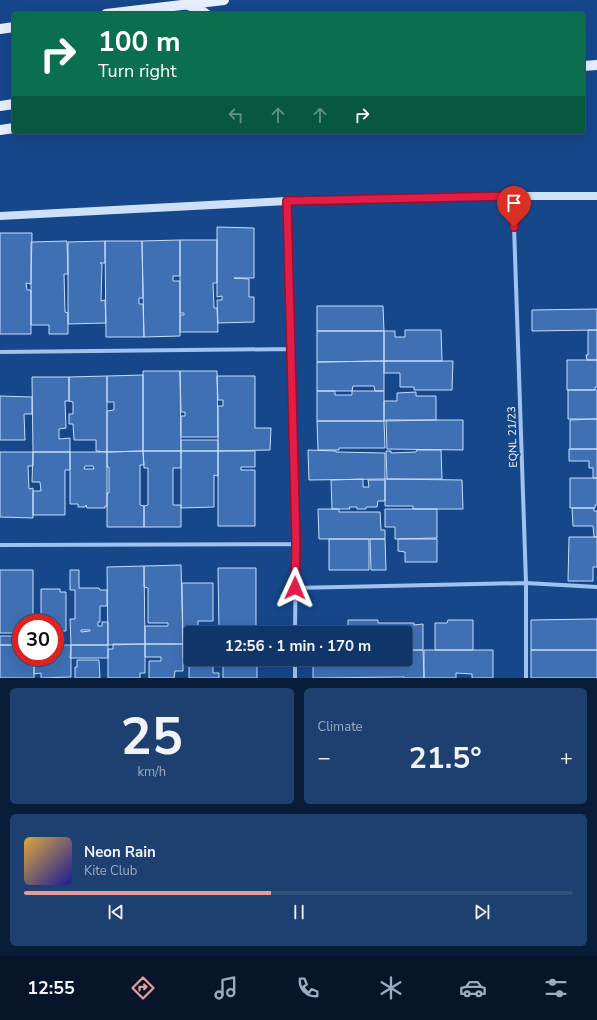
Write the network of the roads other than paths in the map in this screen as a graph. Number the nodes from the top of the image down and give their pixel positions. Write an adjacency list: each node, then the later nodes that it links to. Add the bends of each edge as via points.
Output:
1 (224, 0): 2 (main road)
2 (187, 4): 3 (main road); 4 (main road)
3 (122, 12)
4 (203, 12)
5 (12, 27): 6 (main road)
6 (0, 29)
7 (597, 64): 8 (main road)
8 (585, 66)
9 (12, 104): 10 (main road)
10 (0, 106)
11 (12, 128): 12 (main road)
12 (0, 130)
13 (513, 196): 14 (street); 15 (street); 21 (street, EQNL 21/23)
14 (597, 196)
15 (287, 201): 16 (street); 17 (street)
16 (0, 216)
17 (292, 349): 18 (street); 19 (street)
18 (0, 352)
19 (296, 544): 20 (street); 23 (street)
20 (0, 545)
21 (526, 583): 22 (street); 23 (street); 27 (street, EQNL 21/23)
22 (597, 587)
23 (295, 588): 24 (street)
24 (295, 626)
25 (295, 666): 26 (street)
26 (294, 678)
27 (526, 678)

